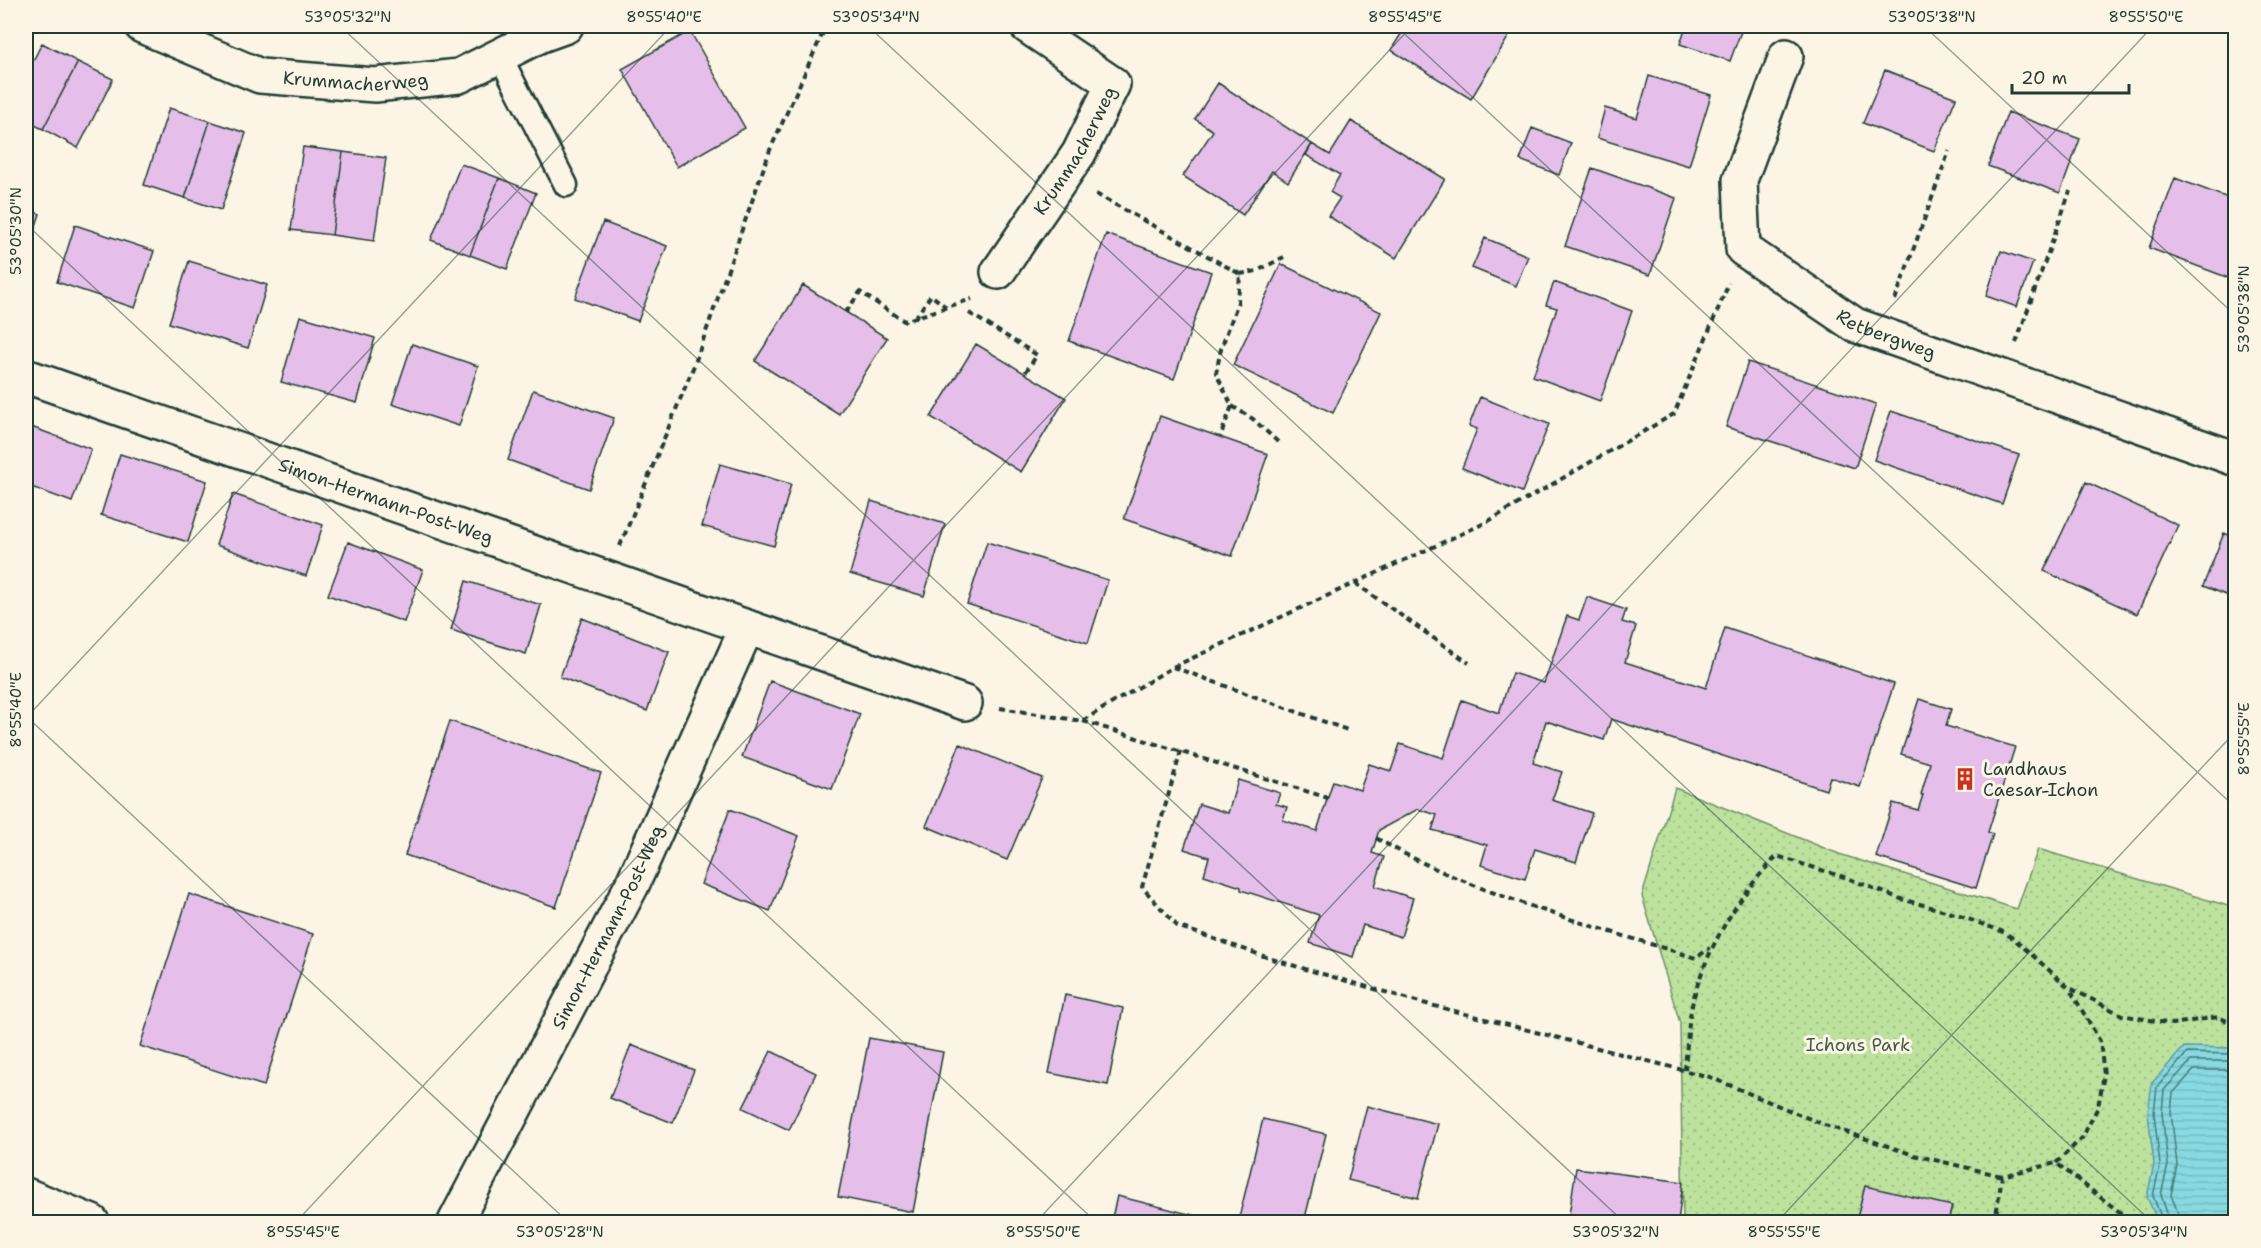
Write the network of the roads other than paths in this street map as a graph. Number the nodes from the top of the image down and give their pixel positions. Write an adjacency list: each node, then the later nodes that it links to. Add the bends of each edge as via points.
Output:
1 (142, 26): 4 (street, Krummacherweg, via 260,76 375,85 459,76)
2 (566, 26): 4 (street, Krummacherweg)
3 (1027, 26): 7 (street, Krummacherweg, via 1113,84 1080,153)
4 (500, 56): 6 (lane)
5 (1786, 56): 9 (street, Retbergweg, via 1740,180 1743,249 1855,325)
6 (566, 185)
7 (990, 284)
8 (26, 376): 10 (street, Simon-Hermann-Post-Weg)
9 (2235, 459)
10 (747, 627): 11 (street, Simon-Hermann-Post-Weg); 14 (street, Simon-Hermann-Post-Weg, via 632,885)
11 (964, 703)
12 (26, 1195): 13 (street)
13 (92, 1222)
14 (455, 1222)

